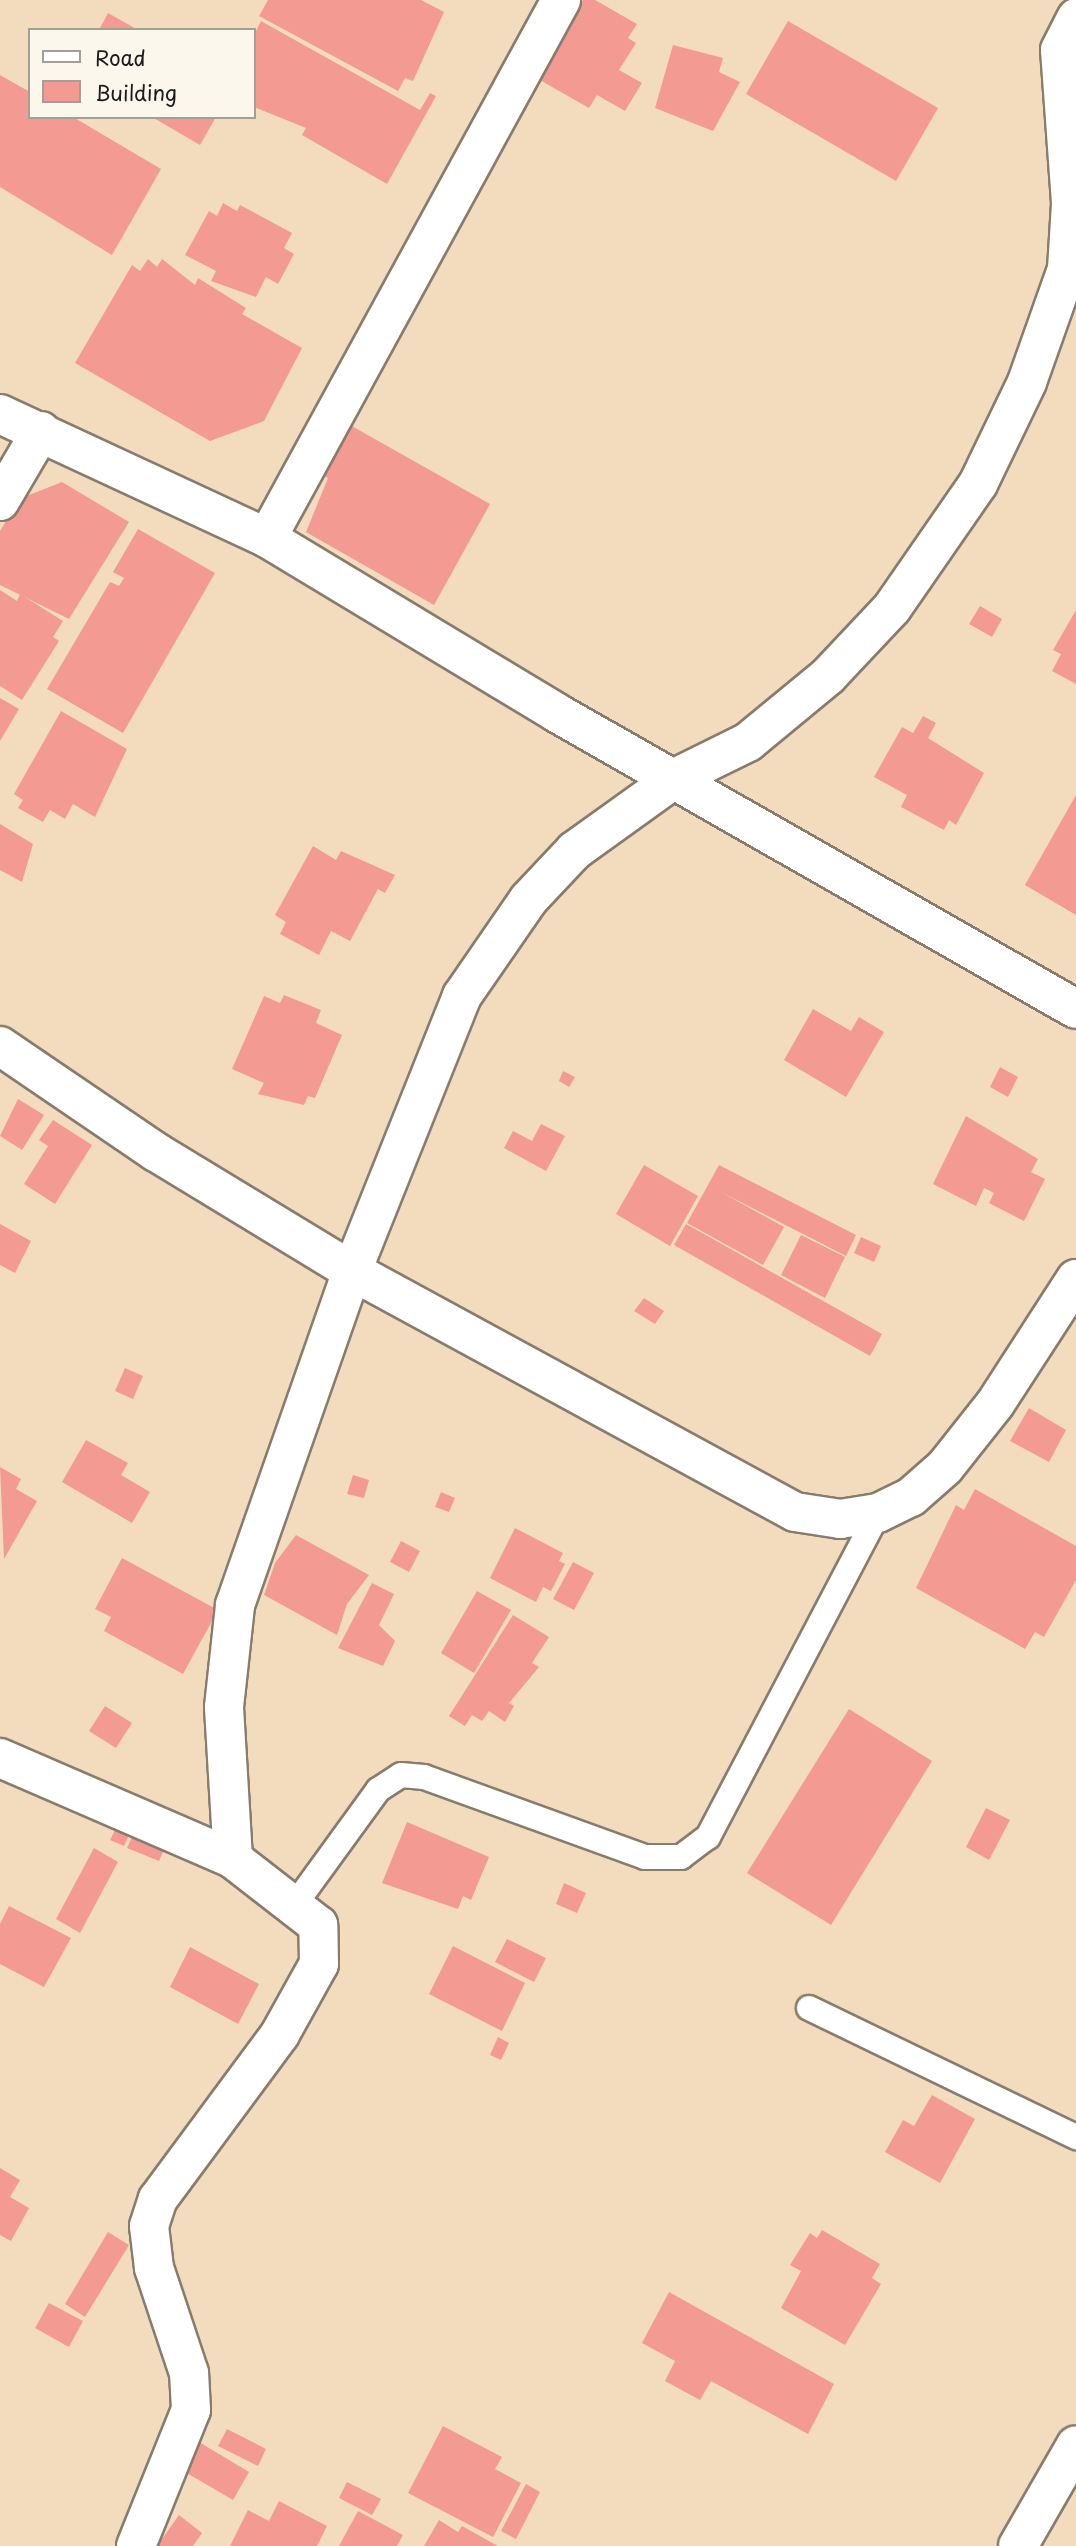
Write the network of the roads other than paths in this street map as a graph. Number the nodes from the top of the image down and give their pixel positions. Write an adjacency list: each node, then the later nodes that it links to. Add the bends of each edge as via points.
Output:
1 (561, 0): 6 (street)
2 (1076, 18): 7 (street, via 1060,50 1071,203 1067,269 1027,382 978,484 892,608 828,676 748,742)
3 (0, 414): 4 (street)
4 (41, 431): 5 (street); 6 (street)
5 (0, 501)
6 (267, 538): 7 (street, via 557,713)
7 (677, 777): 8 (street); 10 (street, via 574,851 530,899 462,996)
8 (1076, 1009)
9 (0, 1046): 10 (street, via 156,1152)
10 (352, 1271): 12 (street, via 795,1512 840,1519); 14 (street, via 235,1605 224,1707)
11 (1076, 1279): 12 (street, via 995,1404 945,1467 911,1497)
12 (878, 1513): 15 (lane, via 708,1837 681,1857 645,1857 424,1777 401,1776 378,1790)
13 (0, 1758): 14 (street)
14 (233, 1858): 15 (street)
15 (296, 1903): 19 (street, via 318,1925 319,1964 280,2034 158,2199 149,2226 154,2268 189,2374 191,2410)
16 (809, 2008): 17 (lane)
17 (1076, 2137)
18 (1076, 2445): 20 (street)
19 (136, 2546)
20 (1018, 2546)

